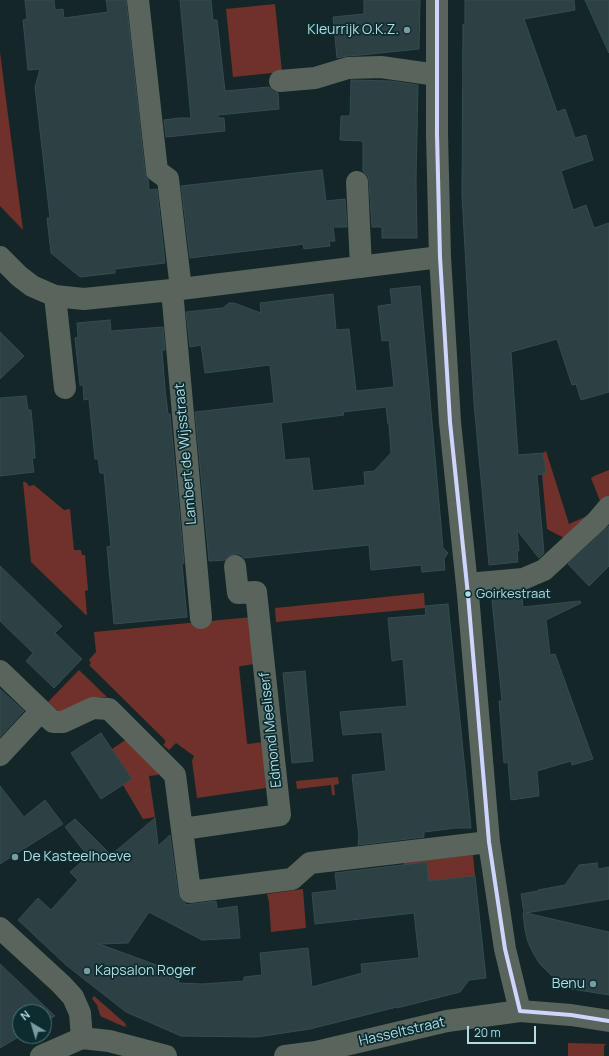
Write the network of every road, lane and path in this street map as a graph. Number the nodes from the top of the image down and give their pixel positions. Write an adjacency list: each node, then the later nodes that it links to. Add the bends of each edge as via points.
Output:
1 (138, 0): 9 (street, Lambert de Wijsstraat, via 157,171 168,179)
2 (436, 0): 3 (street)
3 (437, 75): 4 (street, via 381,67 348,68 314,78); 7 (street)
4 (280, 81)
5 (357, 182): 8 (street)
6 (0, 257): 10 (street, via 32,286)
7 (440, 257): 8 (street); 14 (street, via 450,422)
8 (361, 267): 9 (street)
9 (176, 290): 10 (street, via 84,299); 15 (street, Lambert de Wijsstraat)
10 (55, 296): 11 (street)
11 (65, 388)
12 (609, 507): 14 (street, via 598,521 544,570 523,579)
13 (235, 566): 19 (street, Edmond Meeliserf, via 238,594 256,592 280,816)
14 (467, 584): 20 (street)
15 (201, 618)
16 (0, 671): 17 (street)
17 (41, 711): 18 (street); 19 (street, via 53,722 63,722 93,708 109,709 175,775)
18 (0, 755)
19 (183, 829): 20 (street, via 190,892 292,879 310,864)
20 (489, 842): 22 (street, via 505,949)
21 (0, 928): 24 (street, via 73,997 80,1013)
22 (520, 1010): 23 (street, Hasseltstraat); 27 (street, Hasseltstraat, via 447,1021 316,1052)
23 (609, 1021)
24 (82, 1038): 25 (street); 26 (street, via 109,1041)
25 (41, 1056)
26 (166, 1056)
27 (285, 1056)

